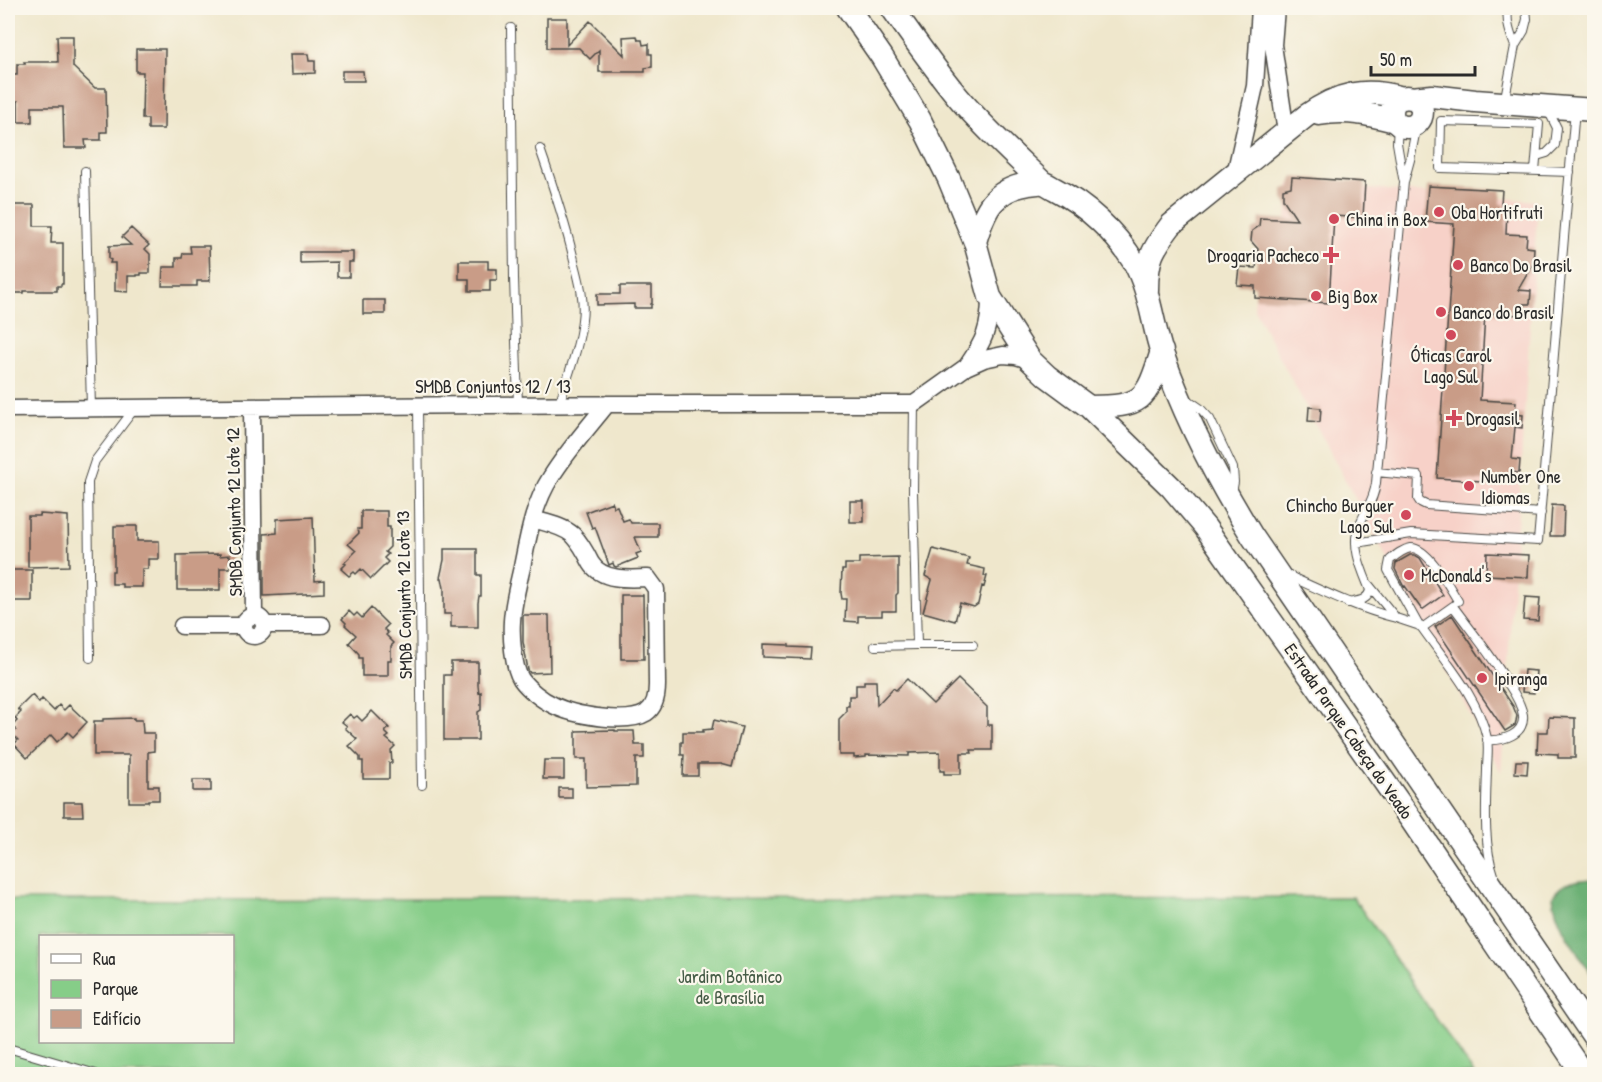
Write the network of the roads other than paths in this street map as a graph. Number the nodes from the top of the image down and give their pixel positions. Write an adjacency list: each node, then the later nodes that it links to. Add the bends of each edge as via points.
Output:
1 (848, 8): 24 (main road, via 920,120)
2 (892, 8): 21 (main road, via 959,98)
3 (1260, 8): 19 (street, via 1256,86)
4 (1276, 8): 13 (street, via 1273,45)
5 (1508, 8): 8 (lane, via 1509,30)
6 (1527, 8): 8 (lane, via 1524,31)
7 (511, 28): 32 (lane)
8 (1515, 46): 9 (lane)
9 (1504, 104): 10 (main road); 12 (main road, via 1432,96)
10 (1540, 106): 11 (main road); 15 (lane, via 1557,128 1555,145)
11 (1585, 109): 18 (lane)
12 (1412, 115): 13 (main road, via 1341,111 1306,116); 15 (lane, via 1539,124); 17 (lane, via 1440,168); 20 (lane, via 1410,160); 20 (lane, via 1397,143)
13 (1286, 132): 19 (main road)
14 (540, 150): 33 (lane, via 567,231 582,296 581,331)
15 (1537, 156): 17 (lane)
16 (85, 171): 37 (lane)
17 (1535, 171): 18 (lane)
18 (1570, 172): 41 (lane)
19 (1235, 174): 22 (main road)
20 (1404, 182): 40 (lane)
21 (1043, 183): 23 (main road, via 1065,194); 24 (main road, via 1002,192 981,221)
22 (1171, 225): 23 (main road, via 1144,237 1123,235); 25 (main road, via 1151,255)
23 (1107, 227): 25 (main road, via 1134,264)
24 (975, 242): 26 (main road)
25 (1147, 294): 27 (main road)
26 (990, 297): 28 (main road); 29 (street, via 986,335)
27 (1162, 351): 36 (main road, via 1148,389 1140,399 1128,404); 44 (main road, Estrada Parque Cabeça do Veado, via 1198,440 1231,502)
28 (1030, 360): 29 (street, via 1003,355); 36 (main road)
29 (966, 367): 31 (street)
30 (607, 404): 31 (street, SMDB Conjuntos 12 / 13); 33 (street, SMDB Conjuntos 12 / 13); 42 (street, via 550,477)
31 (914, 404): 53 (lane)
32 (518, 405): 33 (street, SMDB Conjuntos 12 / 13); 34 (street, SMDB Conjuntos 12 / 13)
33 (559, 405)
34 (418, 406): 35 (street, SMDB Conjuntos 12 / 13); 58 (lane, SMDB Conjunto 12 Lote 13)
35 (252, 407): 38 (street, SMDB Conjuntos 12 / 13); 49 (street, SMDB Conjunto 12 Lote 12)
36 (1089, 407): 63 (main road, Estrada Parque Cabeça do Veado, via 1171,487 1205,527 1412,821)
37 (91, 408): 38 (street, SMDB Conjuntos 12 / 13); 39 (street, SMDB Conjuntos 12 / 13)
38 (135, 408): 56 (lane, via 101,451 88,482)
39 (8, 409)
40 (1376, 472): 41 (lane, via 1419,476 1418,500 1426,505); 43 (lane, via 1375,491 1358,528)
41 (1541, 513): 43 (lane, via 1539,541 1411,534)
42 (534, 519): 42 (street, via 512,622 513,653 520,678 552,705 575,713 628,719 647,712 657,696 656,588 648,578 604,575 593,566 572,534)
43 (1356, 543): 45 (lane)
44 (1274, 569): 47 (lane); 59 (main road, Estrada Parque Cabeça do Veado)
45 (1367, 582): 47 (lane, via 1367,597); 48 (lane)
46 (1458, 601): 52 (lane, via 1426,555 1410,548 1400,553 1390,560 1388,570)
47 (1348, 603): 48 (lane)
48 (1396, 618): 52 (lane)
49 (254, 622): 50 (street); 51 (street)
50 (322, 625)
51 (182, 626)
52 (1420, 627): 57 (lane, via 1473,704); 57 (lane, via 1453,606 1518,700 1523,714 1519,730 1498,741)
53 (917, 645): 54 (lane); 55 (lane)
54 (973, 645)
55 (875, 646)
56 (90, 658)
57 (1487, 740): 59 (lane, via 1486,824 1491,867)
58 (422, 785)
59 (1506, 906): 60 (main road, Estrada Parque Cabeça do Veado)
60 (1594, 1037)
61 (8, 1048): 62 (lane)
62 (96, 1074)
63 (1583, 1074)

